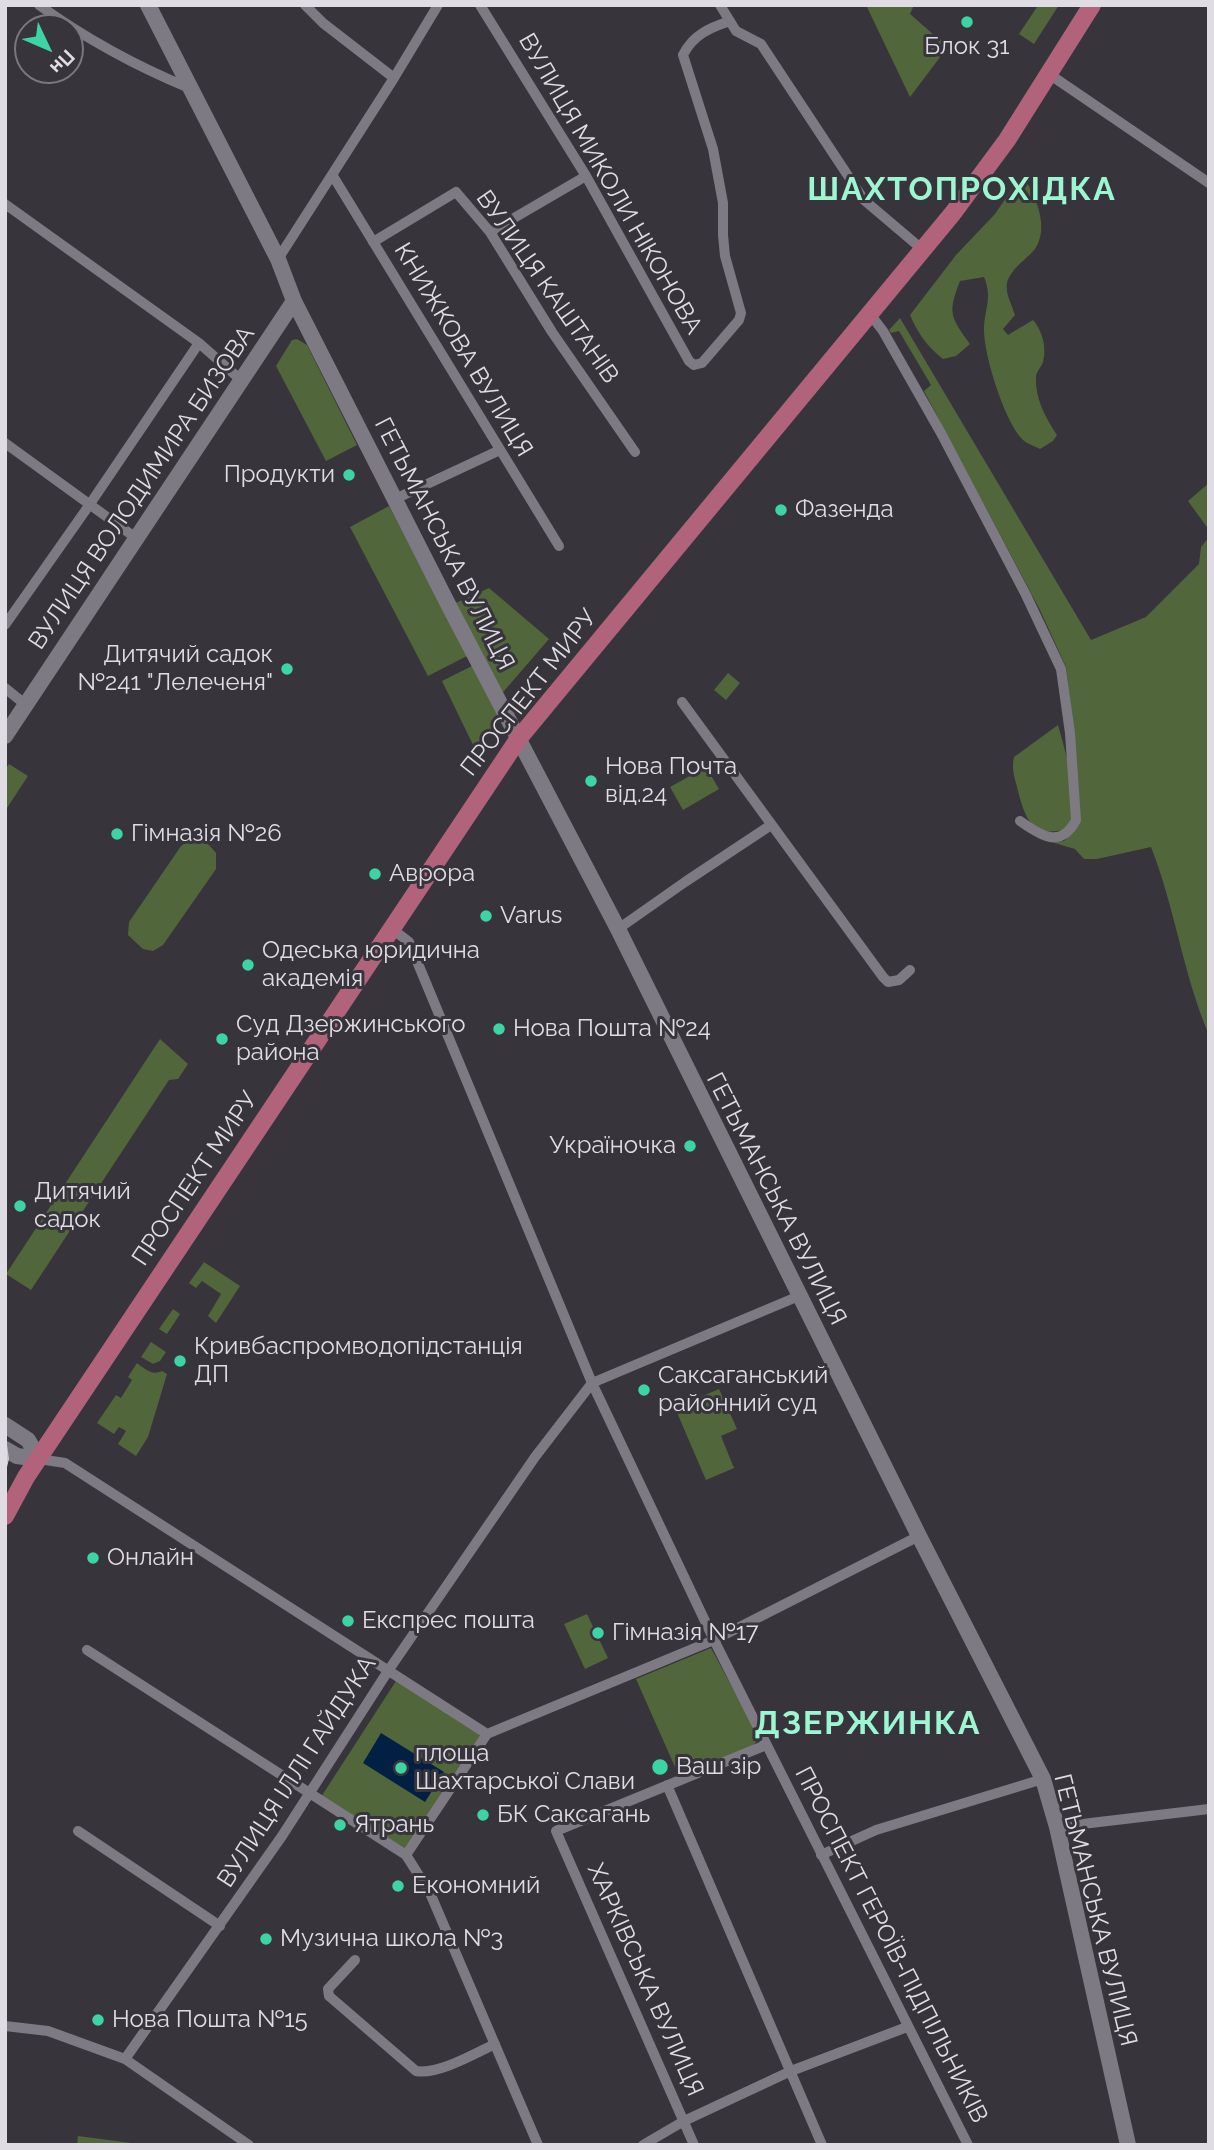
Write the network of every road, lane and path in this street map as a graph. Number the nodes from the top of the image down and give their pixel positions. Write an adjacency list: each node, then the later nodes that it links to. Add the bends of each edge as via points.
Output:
1 (39, 5): 11 (street, via 110,51)
2 (148, 5): 11 (street, ГЕТЬМАНСЬКА ВУЛИЦЯ)
3 (305, 5): 10 (street)
4 (438, 5): 10 (street)
5 (480, 5): 13 (street, ВУЛИЦЯ МИКОЛИ НІКОНОВА)
6 (720, 5): 8 (street)
7 (1093, 5): 9 (main road, ПРОСПЕКТ МИРУ)
8 (730, 21): 13 (street, ВУЛИЦЯ МИКОЛИ НІКОНОВА, via 697,36 683,55 713,149 723,203 725,256 741,313 702,363 689,361); 18 (street, via 736,31 761,44 864,200)
9 (1049, 74): 14 (street); 18 (main road, ПРОСПЕКТ МИРУ, via 978,181)
10 (394, 78): 12 (street)
11 (189, 88): 19 (street, ГЕТЬМАНСЬКА ВУЛИЦЯ)
12 (332, 176): 17 (street, КНИЖКОВА ВУЛИЦЯ); 19 (street)
13 (586, 176): 16 (street)
14 (1209, 183)
15 (5, 204): 22 (street)
16 (490, 232): 17 (street, ВУЛИЦЯ КАШТАНІВ, via 456,192); 26 (street, ВУЛИЦЯ КАШТАНІВ)
17 (373, 243): 25 (street, КНИЖКОВА ВУЛИЦЯ)
18 (923, 250): 21 (main road, ПРОСПЕКТ МИРУ)
19 (278, 259): 20 (street, ГЕТЬМАНСЬКА ВУЛИЦЯ)
20 (294, 301): 23 (street, ВУЛИЦЯ ВОЛОДИМИРА БИЗОВА); 27 (street, ГЕТЬМАНСЬКА ВУЛИЦЯ)
21 (870, 314): 36 (main road, ПРОСПЕКТ МИРУ); 37 (street, via 941,433 1061,669 1076,820 1062,837 1050,837)
22 (199, 343): 23 (street); 28 (street)
23 (242, 380): 29 (street, ВУЛИЦЯ ВОЛОДИМИРА БИЗОВА)
24 (5, 443): 28 (street)
25 (500, 450): 27 (street); 30 (street, КНИЖКОВА ВУЛИЦЯ)
26 (635, 452)
27 (395, 499): 36 (street, ГЕТЬМАНСЬКА ВУЛИЦЯ)
28 (90, 504): 29 (street); 31 (street)
29 (136, 538): 34 (street, ВУЛИЦЯ ВОЛОДИМИРА БИЗОВА)
30 (559, 546)
31 (5, 625)
32 (5, 688): 34 (street)
33 (682, 702): 38 (street)
34 (26, 705): 35 (street, ВУЛИЦЯ ВОЛОДИМИРА БИЗОВА)
35 (5, 736)
36 (519, 738): 39 (main road, ПРОСПЕКТ МИРУ); 40 (street, ГЕТЬМАНСЬКА ВУЛИЦЯ)
37 (1020, 821)
38 (771, 825): 40 (street); 41 (street, via 883,977 888,982 899,980)
39 (391, 928): 43 (street, ПРОСПЕКТ ГЕРОЇВ-ПІДПІЛЬНИКІВ, via 410,942); 46 (main road, ПРОСПЕКТ МИРУ)
40 (618, 929): 42 (street, ГЕТЬМАНСЬКА ВУЛИЦЯ)
41 (910, 970)
42 (799, 1296): 43 (street); 50 (street, ГЕТЬМАНСЬКА ВУЛИЦЯ)
43 (592, 1382): 51 (street, ПРОСПЕКТ ГЕРОЇВ-ПІДПІЛЬНИКІВ); 53 (street, ВУЛИЦЯ ІЛЛІ ГАЙДУКА)
44 (5, 1425): 46 (street, via 28,1440)
45 (5, 1449): 46 (street, via 17,1457)
46 (39, 1459): 47 (main road, ПРОСПЕКТ МИРУ); 53 (street, via 65,1463)
47 (26, 1478): 48 (street); 49 (main road, ПРОСПЕКТ МИРУ)
48 (5, 1501)
49 (5, 1516)
50 (919, 1536): 51 (street); 56 (street, ГЕТЬМАНСЬКА ВУЛИЦЯ)
51 (714, 1640): 54 (street); 55 (street, ПРОСПЕКТ ГЕРОЇВ-ПІДПІЛЬНИКІВ)
52 (88, 1650): 58 (street)
53 (388, 1671): 54 (street); 58 (street, ВУЛИЦЯ ІЛЛІ ГАЙДУКА)
54 (487, 1734): 62 (street)
55 (766, 1745): 57 (street); 63 (street, ПРОСПЕКТ ГЕРОЇВ-ПІДПІЛЬНИКІВ)
56 (1043, 1779): 60 (street, ГЕТЬМАНСЬКА ВУЛИЦЯ); 63 (street, via 876,1830)
57 (667, 1785): 70 (street); 71 (street, ХАРКІВСЬКА ВУЛИЦЯ, via 556,1831)
58 (310, 1793): 62 (street); 64 (street, ВУЛИЦЯ ІЛЛІ ГАЙДУКА)
59 (1209, 1809): 60 (street)
60 (1057, 1827): 79 (street, ГЕТЬМАНСЬКА ВУЛИЦЯ)
61 (78, 1831): 64 (street)
62 (406, 1855): 68 (street, via 430,1893)
63 (821, 1855): 67 (street, ПРОСПЕКТ ГЕРОЇВ-ПІДПІЛЬНИКІВ)
64 (220, 1926): 69 (street, ВУЛИЦЯ ІЛЛІ ГАЙДУКА)
65 (355, 1960): 68 (street, via 328,1989 329,1996 416,2071 437,2069)
66 (5, 2026): 69 (street, via 48,2031)
67 (907, 2027): 70 (street); 78 (street, ПРОСПЕКТ ГЕРОЇВ-ПІДПІЛЬНИКІВ)
68 (495, 2044): 74 (street)
69 (125, 2059): 72 (street)
70 (791, 2071): 71 (street); 77 (street)
71 (684, 2121): 75 (street); 76 (street, ХАРКІВСЬКА ВУЛИЦЯ)
72 (232, 2140): 73 (street)
73 (249, 2145)
74 (538, 2145)
75 (643, 2145)
76 (694, 2145)
77 (822, 2145)
78 (968, 2145)
79 (1128, 2145)

